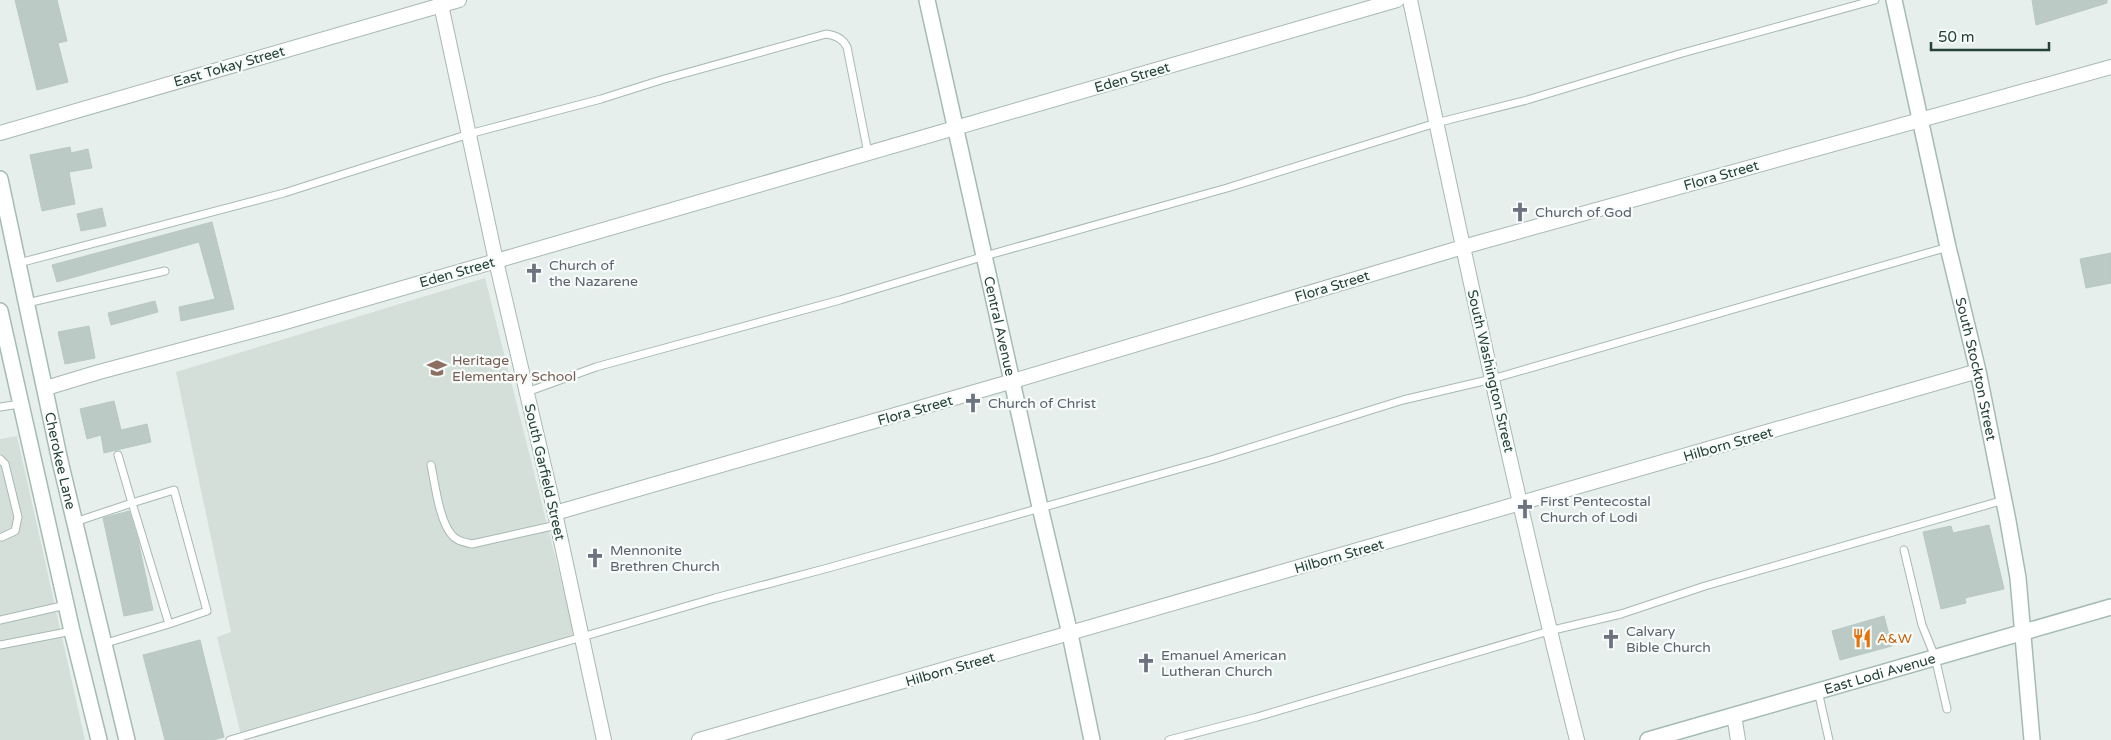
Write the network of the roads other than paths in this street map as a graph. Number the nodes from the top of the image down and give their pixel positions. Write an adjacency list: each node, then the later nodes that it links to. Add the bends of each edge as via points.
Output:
1 (459, 0): 7 (street, East Tokay Street)
2 (927, 0): 11 (street, Central Avenue)
3 (1396, 0): 11 (street, Eden Street)
4 (1410, 0): 10 (street, South Washington Street)
5 (1875, 0): 10 (lane)
6 (1894, 0): 9 (street, South Stockton Street)
7 (441, 2): 12 (street, East Tokay Street); 13 (street, South Garfield Street)
8 (2111, 67): 9 (street, Flora Street)
9 (1919, 120): 16 (street, Flora Street); 17 (street, South Stockton Street)
10 (1436, 123): 16 (street, South Washington Street); 18 (lane, via 1227,188)
11 (957, 128): 14 (street, Eden Street); 18 (street, Central Avenue)
12 (0, 133)
13 (469, 134): 14 (lane, via 826,34 834,35 847,47); 19 (street, South Garfield Street); 20 (lane, via 284,193)
14 (868, 153): 19 (street, Eden Street)
15 (0, 179): 20 (street, Cherokee Lane)
16 (1463, 247): 25 (street, South Washington Street); 26 (street, Flora Street)
17 (1948, 248): 24 (street, South Stockton Street); 25 (lane)
18 (985, 256): 26 (street, Central Avenue); 28 (lane, via 840,300 596,367)
19 (496, 261): 27 (street, Eden Street); 28 (street, South Garfield Street)
20 (19, 263): 22 (street, Cherokee Lane)
21 (165, 271): 22 (lane)
22 (27, 304): 27 (street, Cherokee Lane)
23 (0, 311): 29 (street, Cherokee Lane)
24 (1978, 371): 34 (street, South Stockton Street); 36 (street, Hilborn Street)
25 (1492, 379): 36 (street, South Washington Street); 37 (lane, via 1404,400 1214,459)
26 (1013, 381): 37 (street, Central Avenue); 38 (street, Flora Street)
27 (46, 388): 39 (street, Cherokee Lane)
28 (527, 392): 38 (street, South Garfield Street)
29 (20, 404): 30 (lane); 42 (street, Cherokee Lane)
30 (0, 407)
31 (118, 455): 35 (lane)
32 (0, 459): 40 (lane, via 5,464 18,517 15,531)
33 (431, 465): 38 (lane, via 444,521 451,535 460,541 472,544)
34 (2004, 500): 47 (lane, via 1705,586 1621,614); 48 (street, South Stockton Street, via 2018,578)
35 (132, 503): 39 (lane); 45 (lane); 45 (lane, via 174,490 207,611)
36 (1522, 503): 47 (street, South Washington Street); 49 (street, Hilborn Street)
37 (1040, 507): 49 (street, Central Avenue); 50 (lane)
38 (556, 519): 50 (street, South Garfield Street)
39 (74, 522): 51 (street, Cherokee Lane)
40 (2, 537)
41 (1904, 550): 53 (lane, via 1922,625)
42 (67, 605): 44 (lane); 46 (street, Cherokee Lane)
43 (2111, 607): 48 (street, East Lodi Avenue)
44 (0, 620)
45 (170, 624): 51 (lane)
46 (72, 631): 52 (lane); 57 (street, Cherokee Lane)
47 (1550, 631): 63 (lane); 64 (street, South Washington Street)
48 (2022, 632): 53 (street, East Lodi Avenue); 68 (street, South Stockton Street)
49 (1070, 634): 61 (street, Hilborn Street); 62 (street, Central Avenue)
50 (581, 637): 59 (lane); 60 (street, South Garfield Street)
51 (103, 644): 58 (street, Cherokee Lane)
52 (0, 645)
53 (1935, 657): 54 (street, East Lodi Avenue); 55 (lane)
54 (1818, 691): 56 (street, East Lodi Avenue); 67 (lane)
55 (1947, 709)
56 (1734, 715): 65 (street, East Lodi Avenue); 66 (street)
57 (99, 740)
58 (127, 740)
59 (230, 740)
60 (604, 740)
61 (699, 740)
62 (1092, 740)
63 (1169, 740)
64 (1577, 740)
65 (1648, 740)
66 (1738, 740)
67 (1830, 740)
68 (2032, 740)

